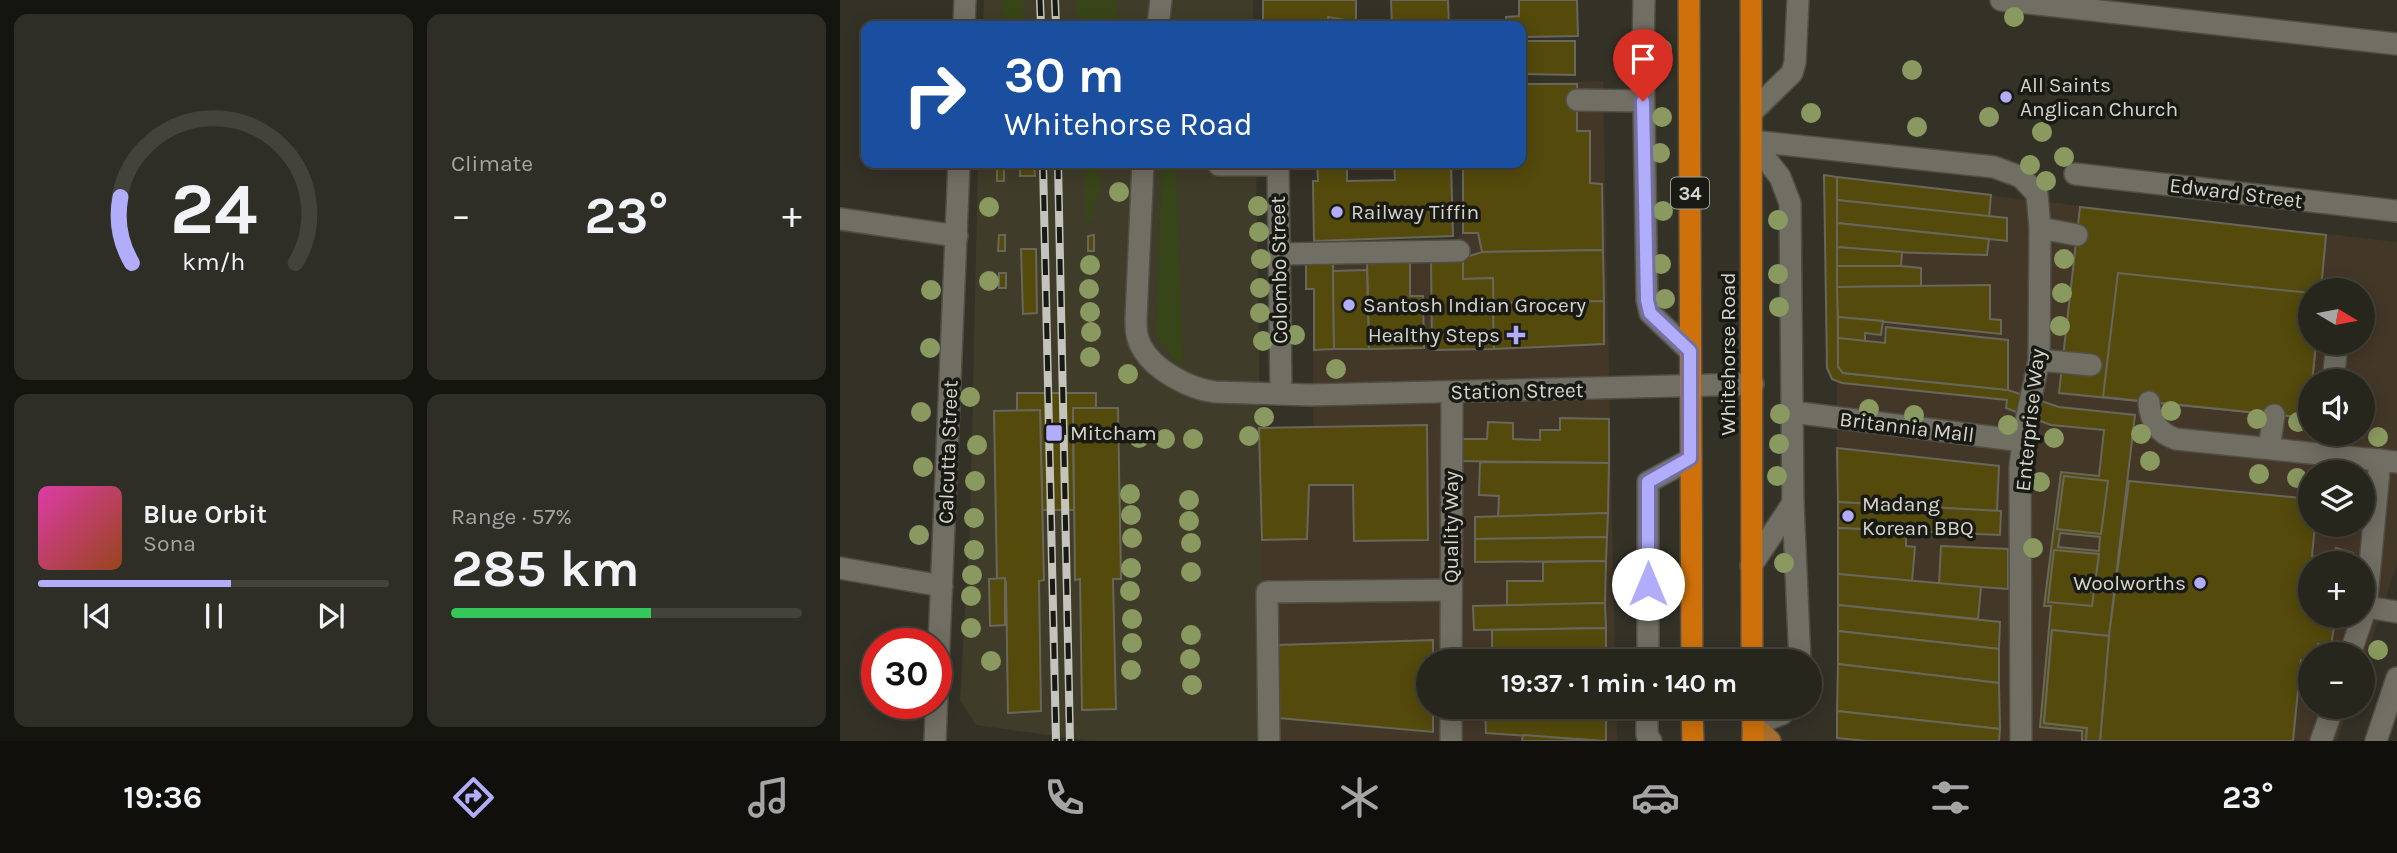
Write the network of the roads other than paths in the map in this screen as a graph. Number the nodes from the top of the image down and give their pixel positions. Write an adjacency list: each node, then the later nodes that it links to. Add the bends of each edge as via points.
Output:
1 (965, 0): 8 (street)
2 (1161, 0): 9 (street)
3 (1644, 0): 12 (street, Whitehorse Road)
4 (1689, 0): 26 (highway, Whitehorse Road / 34)
5 (1751, 0): 13 (highway, Whitehorse Road)
6 (1798, 0): 13 (street, via 1792,73)
7 (2001, 0): 10 (street)
8 (964, 21)
9 (1159, 21)
10 (2397, 44)
11 (1577, 100): 12 (street)
12 (1643, 101): 26 (street, Whitehorse Road, via 1647,300 1650,313)
13 (1752, 112): 14 (highway, Whitehorse Road)
14 (1752, 141): 21 (street, Enterprise Way, via 1994,167 2021,177 2037,194); 29 (highway, Whitehorse Road); 34 (street, via 1780,177 1790,203)
15 (959, 168): 23 (street, Calcutta Street)
16 (1143, 168): 31 (street, Station Street, via 1139,340 1149,356 1179,379 1204,390)
17 (1278, 168): 25 (street, Colombo Street)
18 (2076, 174): 19 (street, Edward Street)
19 (2397, 211)
20 (840, 219): 23 (street)
21 (2040, 228): 22 (street); 27 (street, Enterprise Way)
22 (2077, 235)
23 (957, 236): 46 (street, Calcutta Street)
24 (1459, 251): 25 (street)
25 (1279, 254): 31 (street, Colombo Street)
26 (1690, 351): 30 (highway, Whitehorse Road / 34)
27 (2039, 360): 28 (street); 36 (street, Enterprise Way)
28 (2091, 365)
29 (1754, 384): 30 (street, Station Street); 44 (highway, Whitehorse Road)
30 (1690, 387): 32 (street, Station Street); 40 (highway, Whitehorse Road / 34)
31 (1281, 392): 32 (street, Station Street)
32 (1452, 392): 47 (street, Quality Way)
33 (2149, 402): 39 (street, via 2156,426 2165,435)
34 (1792, 412): 36 (street, Britannia Mall); 42 (street)
35 (2274, 415): 39 (street)
36 (2023, 441): 67 (street, Enterprise Way)
37 (2298, 446): 39 (street)
38 (2332, 446): 41 (street)
39 (2269, 448)
40 (1690, 458): 51 (street, via 1648,482); 52 (highway, Whitehorse Road / 34)
41 (2388, 461): 43 (street)
42 (1793, 503): 44 (street); 54 (street)
43 (2374, 551)
44 (1751, 566): 53 (highway, Whitehorse Road)
45 (840, 569): 46 (street)
46 (942, 586): 61 (street, Calcutta Street)
47 (1451, 590): 50 (street, Quality Way); 62 (street, via 1267,592)
48 (2375, 608): 49 (street)
49 (2397, 612)
50 (1451, 649)
51 (1648, 649)
52 (1692, 649)
53 (1752, 649)
54 (1799, 649)
55 (2396, 687): 69 (street)
56 (1451, 719): 63 (street)
57 (1647, 719): 64 (street)
58 (1692, 719): 65 (highway)
59 (2329, 719): 68 (street)
60 (1753, 724): 66 (main road)
61 (935, 741)
62 (1269, 741)
63 (1451, 741)
64 (1651, 741)
65 (1693, 741)
66 (1770, 741)
67 (2021, 741)
68 (2322, 741)
69 (2376, 741)

